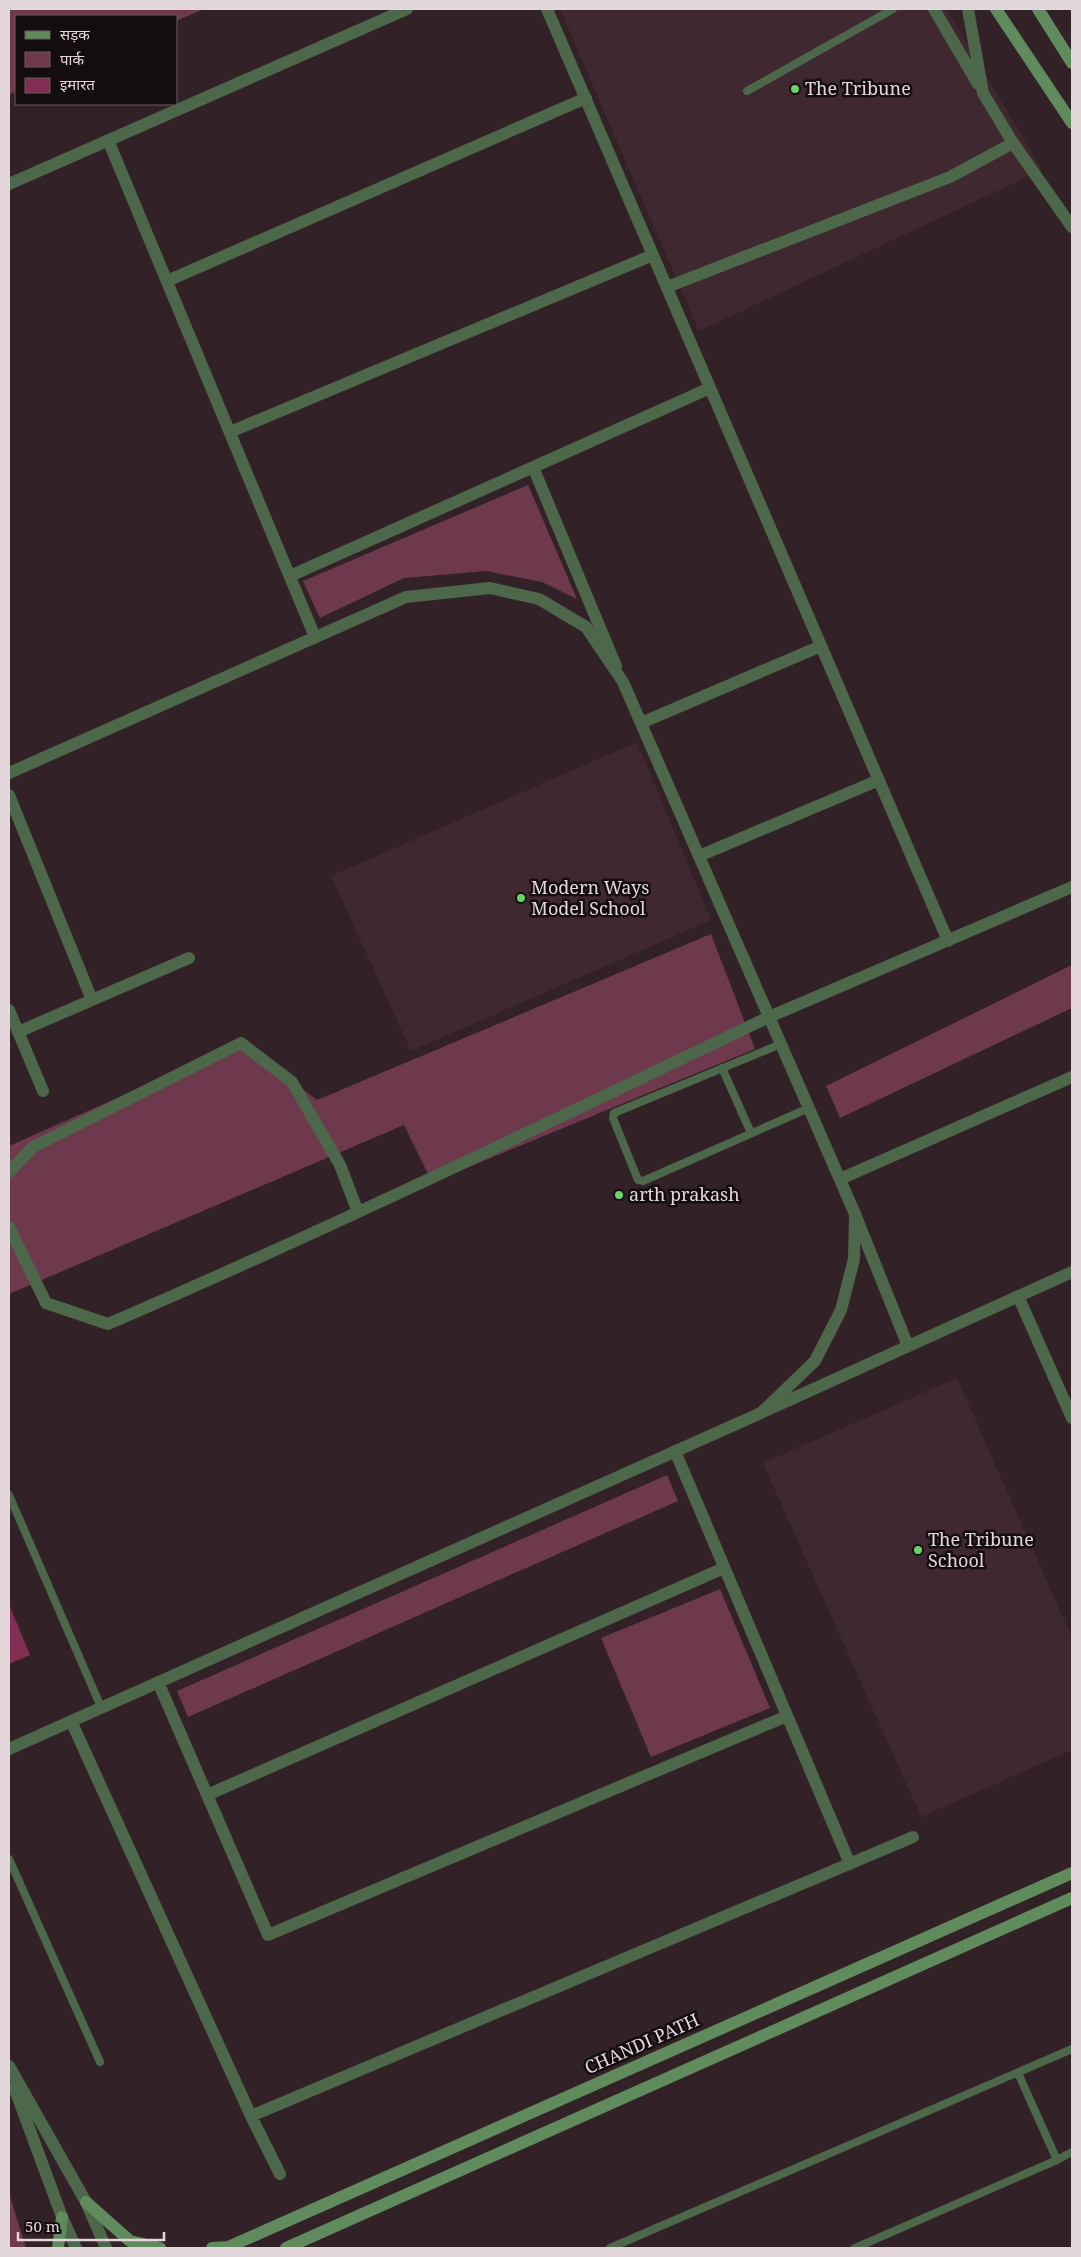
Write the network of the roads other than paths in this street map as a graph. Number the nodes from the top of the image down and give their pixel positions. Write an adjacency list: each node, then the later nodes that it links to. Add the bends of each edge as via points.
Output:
1 (408, 9): 13 (street)
2 (547, 9): 11 (street)
3 (894, 9): 9 (lane)
4 (934, 9): 10 (street)
5 (968, 9): 10 (street)
6 (996, 9): 12 (main road)
7 (1038, 9): 8 (main road)
8 (1072, 63)
9 (747, 91)
10 (982, 93): 14 (street)
11 (586, 98): 17 (street); 18 (street)
12 (1072, 122)
13 (108, 140): 15 (street); 18 (street)
14 (1013, 142): 16 (street); 19 (street, via 950,176)
15 (9, 184)
16 (1072, 227)
17 (653, 255): 19 (street); 21 (street)
18 (167, 281): 21 (street)
19 (667, 287): 20 (street)
20 (710, 388): 22 (street); 25 (street)
21 (230, 432): 23 (street)
22 (533, 467): 23 (street); 26 (street)
23 (290, 576): 24 (street)
24 (315, 637): 26 (street, via 406,597 490,588 539,599 586,627); 28 (street)
25 (821, 646): 27 (street); 29 (street)
26 (623, 682): 27 (street)
27 (641, 723): 31 (street)
28 (9, 773)
29 (879, 780): 31 (street); 33 (street)
30 (9, 795): 35 (street)
31 (698, 856): 37 (street)
32 (1072, 887): 33 (street)
33 (948, 941): 37 (street)
34 (189, 958): 35 (street)
35 (92, 1000): 38 (street)
36 (9, 1010): 38 (street)
37 (769, 1017): 39 (street); 47 (street)
38 (18, 1032): 42 (street)
39 (781, 1044): 40 (lane); 43 (street)
40 (722, 1068): 44 (lane); 44 (lane, via 614,1113 613,1118 638,1180 643,1181)
41 (1072, 1077): 46 (street)
42 (43, 1091)
43 (809, 1108): 44 (lane); 46 (street)
44 (751, 1133)
45 (9, 1172): 47 (street, via 34,1147 241,1043 292,1082 340,1165)
46 (840, 1179): 48 (street)
47 (358, 1212): 49 (street, via 108,1324 46,1303)
48 (855, 1214): 52 (street); 53 (street, via 854,1259 841,1310 815,1361)
49 (9, 1227)
50 (1072, 1272): 51 (street)
51 (1018, 1296): 52 (street); 54 (street)
52 (908, 1346): 53 (street)
53 (761, 1413): 55 (street)
54 (1072, 1418)
55 (675, 1451): 57 (street); 58 (street)
56 (9, 1495): 59 (lane)
57 (724, 1568): 60 (street); 63 (street)
58 (158, 1682): 59 (street); 63 (street)
59 (100, 1708): 61 (street)
60 (787, 1716): 63 (street, via 268,1935); 66 (street)
61 (71, 1721): 62 (street); 74 (street)
62 (9, 1749)
63 (207, 1795)
64 (913, 1837): 66 (street)
65 (10, 1864): 70 (lane)
66 (850, 1864): 74 (street)
67 (1072, 1872): 85 (main road, CHANDI PATH)
68 (1072, 1898): 86 (main road)
69 (1072, 2049): 73 (lane)
70 (100, 2062)
71 (9, 2066): 78 (street)
72 (9, 2073): 79 (street)
73 (1018, 2073): 76 (lane); 87 (lane)
74 (251, 2116): 77 (street)
75 (1072, 2152): 76 (lane)
76 (1057, 2160): 88 (lane)
77 (280, 2174)
78 (86, 2202): 82 (street); 83 (main road, via 130,2241)
79 (62, 2216): 80 (main road); 81 (street)
80 (58, 2248)
81 (76, 2248)
82 (106, 2248)
83 (160, 2248)
84 (212, 2248): 85 (main road)
85 (228, 2248)
86 (286, 2248)
87 (610, 2248)
88 (855, 2248)

